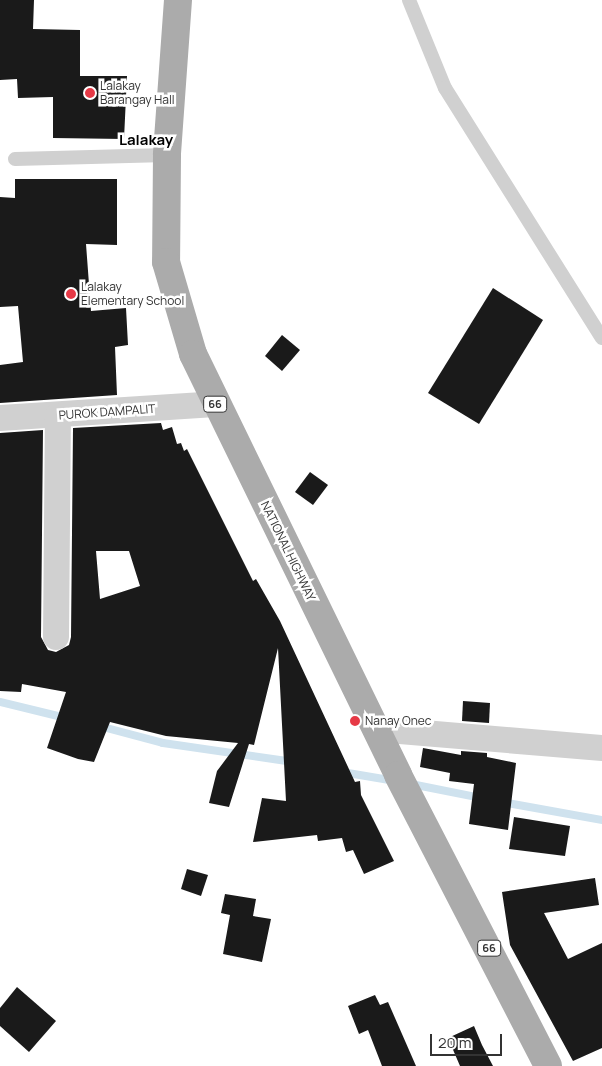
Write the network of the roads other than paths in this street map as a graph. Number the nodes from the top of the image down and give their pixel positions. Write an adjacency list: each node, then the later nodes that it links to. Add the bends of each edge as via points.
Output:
1 (178, 0): 3 (main road, NATIONAL HIGHWAY / 66)
2 (409, 0): 5 (lane, via 445,88)
3 (166, 155): 4 (lane); 6 (main road, NATIONAL HIGHWAY / 66, via 166,262 193,354)
4 (15, 159)
5 (602, 338)
6 (215, 404): 7 (street, PUROK DAMPALIT); 10 (main road, NATIONAL HIGHWAY / 66)
7 (58, 416): 8 (street, PUROK DAMPALIT); 9 (street)
8 (0, 418)
9 (56, 637)
10 (376, 729): 11 (street); 12 (main road, NATIONAL HIGHWAY / 66)
11 (602, 748)
12 (548, 1066)

